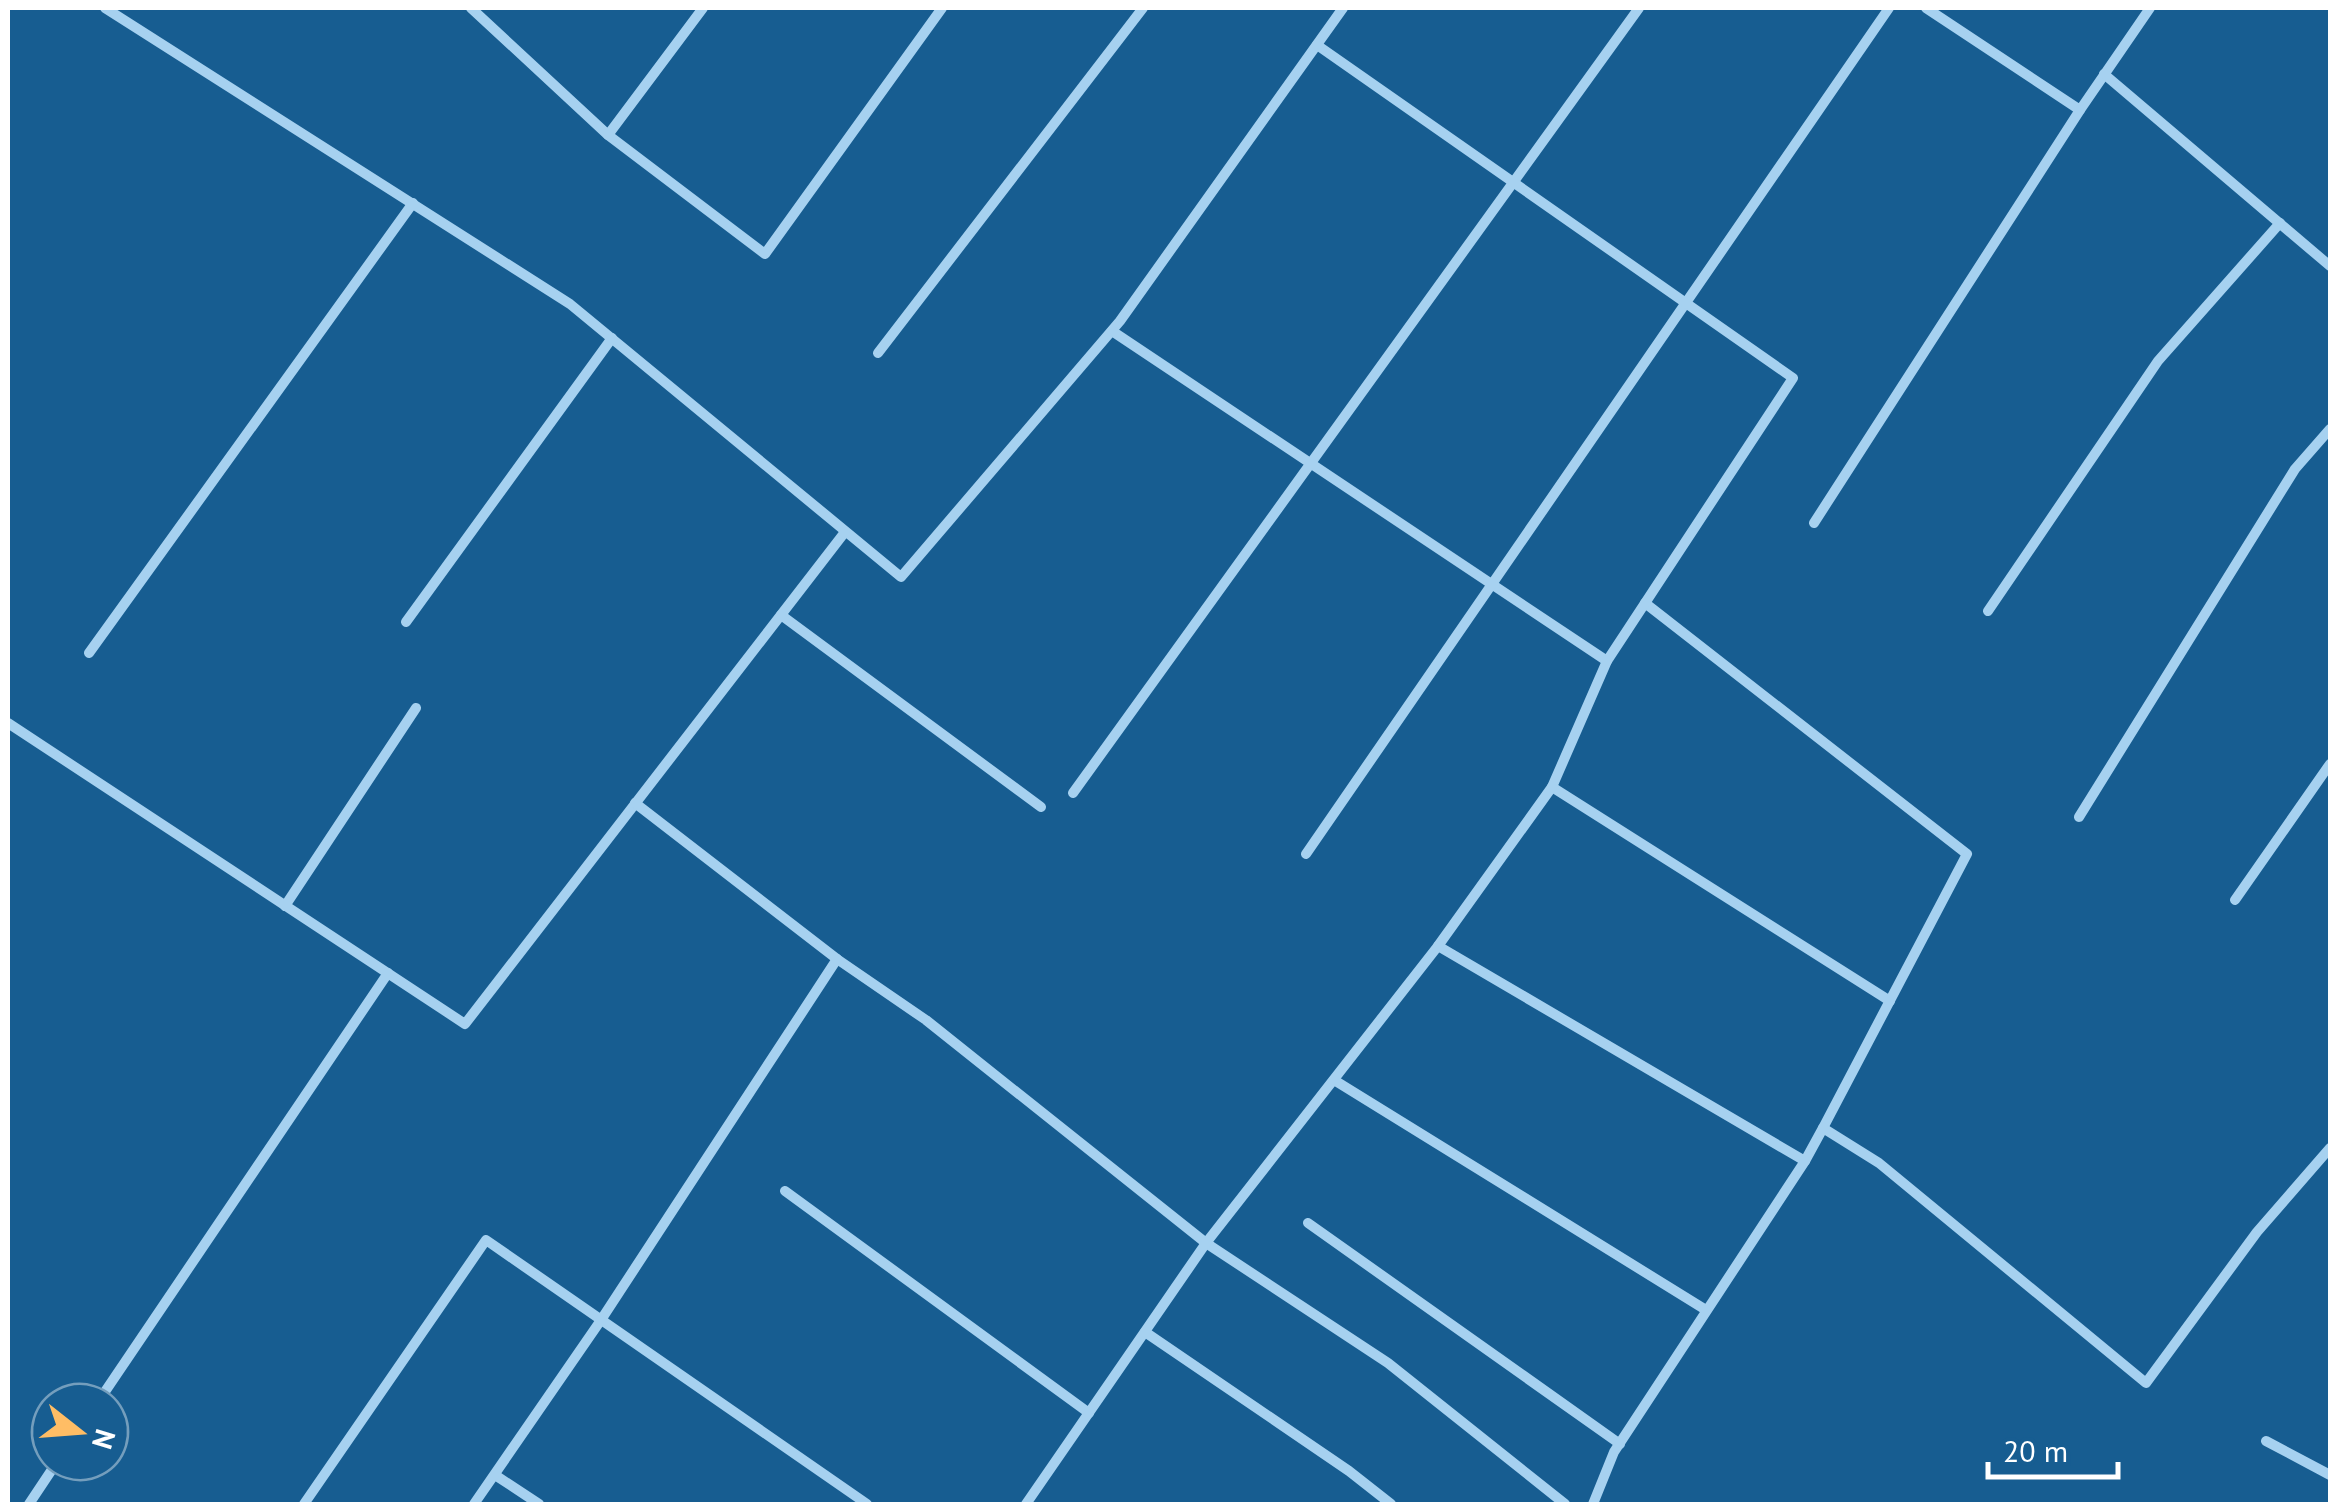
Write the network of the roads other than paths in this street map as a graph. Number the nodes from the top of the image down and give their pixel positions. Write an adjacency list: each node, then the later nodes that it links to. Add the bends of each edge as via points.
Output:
1 (105, 8): 16 (street)
2 (471, 8): 14 (street)
3 (703, 8): 14 (street)
4 (942, 8): 14 (street, via 765,254)
5 (1143, 8): 22 (street)
6 (1343, 8): 11 (street)
7 (1639, 8): 15 (street)
8 (1889, 8): 19 (street)
9 (1926, 8): 13 (street)
10 (2150, 8): 12 (street)
11 (1316, 44): 15 (street); 20 (street)
12 (2104, 74): 13 (street); 17 (street)
13 (2080, 110): 25 (street)
14 (608, 136)
15 (1513, 182): 19 (street); 24 (street)
16 (413, 203): 21 (street); 32 (street)
17 (2280, 223): 18 (street); 29 (street, via 2158,361)
18 (2330, 266)
19 (1686, 303): 27 (street); 28 (street, via 1792,378)
20 (1112, 330): 24 (street); 26 (street, via 901,578)
21 (612, 338): 26 (street); 31 (street)
22 (878, 353)
23 (2330, 428): 41 (street, via 2295,469)
24 (1311, 464): 27 (street); 38 (street)
25 (1814, 523)
26 (846, 532): 30 (street)
27 (1492, 584): 33 (street); 42 (street)
28 (1645, 603): 33 (street); 48 (street, via 1967,854)
29 (1988, 611)
30 (781, 615): 39 (street); 40 (street)
31 (406, 622)
32 (88, 653)
33 (1607, 660): 37 (street)
34 (416, 708): 44 (street)
35 (8, 724): 44 (street)
36 (2330, 764): 43 (street)
37 (1552, 787): 45 (street); 48 (street)
38 (1073, 793)
39 (635, 803): 46 (street); 47 (street, via 465,1024)
40 (1041, 806)
41 (2080, 816)
42 (1306, 854)
43 (2234, 900)
44 (286, 906): 47 (street)
45 (1438, 946): 49 (street); 52 (street)
46 (838, 959): 55 (street, via 926,1020); 57 (street)
47 (388, 973): 59 (street)
48 (1890, 1001): 50 (street)
49 (1334, 1080): 55 (street); 56 (street)
50 (1823, 1128): 51 (street, via 1879,1163 2146,1383 2256,1232); 52 (street)
51 (2330, 1148)
52 (1805, 1161): 56 (street)
53 (786, 1191): 60 (street)
54 (1308, 1223): 62 (street)
55 (1206, 1243): 58 (street); 73 (street, via 1388,1362)
56 (1706, 1310): 62 (street)
57 (602, 1320): 64 (street); 68 (street, via 486,1240); 71 (street)
58 (1145, 1332): 60 (street); 72 (street)
59 (112, 1382)
60 (1089, 1413): 66 (street)
61 (2266, 1441): 63 (street)
62 (1620, 1444): 74 (street)
63 (2330, 1474)
64 (494, 1475): 69 (street); 70 (street)
65 (44, 1482): 67 (street)
66 (1032, 1502)
67 (29, 1504)
68 (304, 1504)
69 (474, 1504)
70 (539, 1504)
71 (867, 1504)
72 (1390, 1504)
73 (1564, 1504)
74 (1593, 1504)

